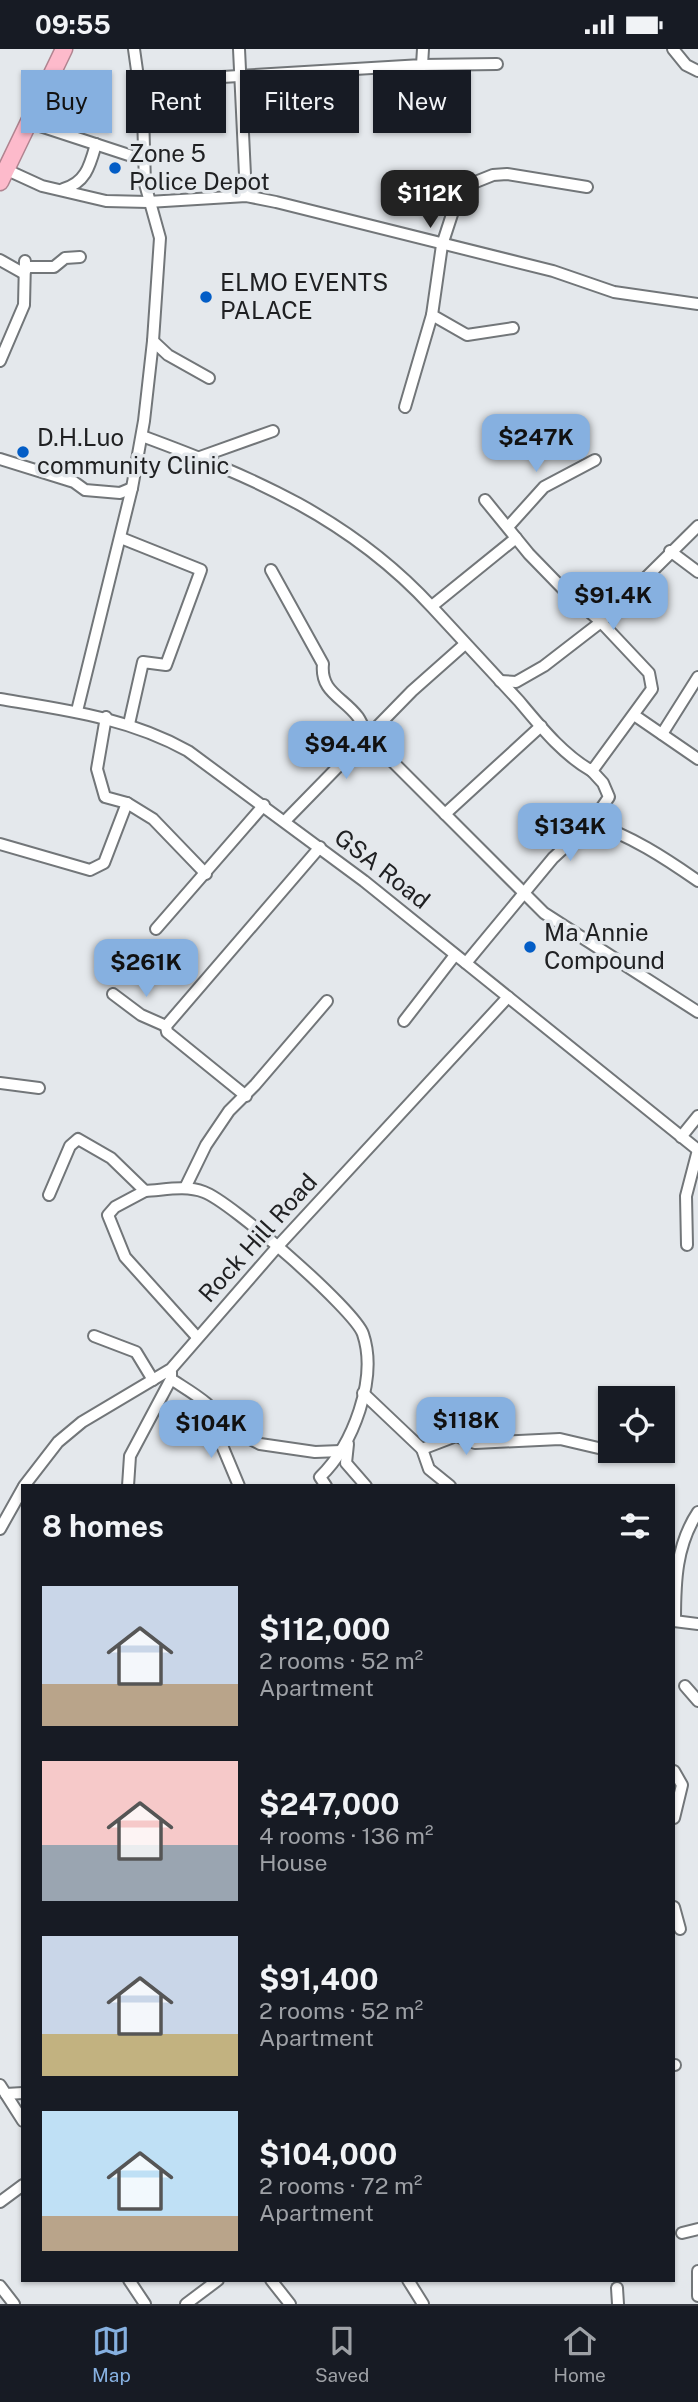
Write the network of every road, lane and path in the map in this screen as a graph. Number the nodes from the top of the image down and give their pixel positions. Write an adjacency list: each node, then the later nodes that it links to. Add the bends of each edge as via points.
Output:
1 (53, 49): 19 (highway)
2 (64, 49): 9 (highway)
3 (134, 49): 10 (street)
4 (239, 49): 13 (street)
5 (423, 49): 8 (street)
6 (673, 49): 11 (street)
7 (497, 64): 8 (street)
8 (422, 65): 13 (street)
9 (54, 70)
10 (138, 70)
11 (698, 71)
12 (226, 76): 13 (street)
13 (238, 76): 22 (street)
14 (23, 133): 19 (highway)
15 (61, 133): 17 (street)
16 (142, 133): 18 (street)
17 (96, 144): 18 (street); 21 (street, via 85,176 77,184)
18 (144, 160): 23 (street)
19 (3, 163): 21 (street, via 35,183)
20 (587, 187): 24 (street, via 493,175 468,185 457,199)
21 (59, 189): 23 (street, via 106,201)
22 (246, 196): 23 (street); 24 (street, via 367,222)
23 (148, 202): 31 (street, via 160,238)
24 (442, 244): 28 (street, via 553,271 614,292); 29 (street)
25 (79, 257): 27 (street, via 65,257 54,267)
26 (0, 260): 27 (street)
27 (24, 267): 32 (street, via 24,305)
28 (698, 304)
29 (432, 315): 30 (street, via 467,335); 34 (street)
30 (513, 328)
31 (153, 341): 33 (street); 36 (street)
32 (0, 361)
33 (209, 378)
34 (405, 407)
35 (273, 431): 37 (street)
36 (142, 436): 37 (street); 40 (street)
37 (200, 457): 49 (street, via 309,507 386,561)
38 (0, 459): 40 (street, via 74,482 85,490 120,493)
39 (594, 460): 43 (street, via 544,487)
40 (132, 488): 45 (street)
41 (485, 500): 43 (street)
42 (698, 526): 46 (street)
43 (508, 527): 44 (street)
44 (516, 537): 49 (street); 50 (street, via 564,590)
45 (121, 538): 57 (street); 60 (street, via 201,570 166,666 144,662)
46 (670, 551): 48 (street); 50 (street)
47 (271, 570): 63 (street, via 323,664 325,685 359,718)
48 (698, 572)
49 (432, 606): 51 (street)
50 (601, 622): 54 (street, via 544,666); 58 (street, via 653,681)
51 (465, 644): 53 (street); 63 (street)
52 (698, 677): 62 (street)
53 (500, 681): 54 (street); 55 (street)
54 (516, 681): 55 (street)
55 (510, 691): 61 (street)
56 (0, 699): 57 (street, GSA Road)
57 (76, 711): 59 (street, GSA Road)
58 (634, 715): 62 (street); 65 (street)
59 (106, 717): 60 (street, GSA Road); 66 (street, via 97,769 105,797)
60 (129, 724): 67 (street, GSA Road, via 188,751)
61 (541, 726): 65 (street); 68 (street)
62 (662, 734): 64 (street)
63 (368, 737): 68 (street); 69 (street)
64 (698, 759)
65 (592, 771): 70 (street, via 609,797)
66 (127, 803): 71 (street, via 104,863 90,870); 73 (street, via 166,829)
67 (264, 805): 69 (street, GSA Road); 73 (street)
68 (445, 814): 75 (street)
69 (285, 821): 72 (street, GSA Road)
70 (591, 823): 74 (street, via 656,853); 75 (street, via 552,858)
71 (0, 844)
72 (320, 847): 77 (street, GSA Road); 84 (street)
73 (206, 874): 76 (street)
74 (698, 881)
75 (524, 892): 78 (street); 82 (street, via 565,928)
76 (156, 929)
77 (455, 955): 78 (street, GSA Road); 83 (street)
78 (466, 963): 80 (street, GSA Road)
79 (113, 994): 84 (street, via 141,1015)
80 (508, 997): 89 (street, GSA Road); 94 (street, Rock Hill Road)
81 (327, 1000): 87 (street)
82 (698, 1012)
83 (404, 1021)
84 (166, 1026): 87 (street, via 167,1032)
85 (0, 1083): 86 (street)
86 (39, 1088)
87 (246, 1096): 91 (street, via 233,1106 206,1145)
88 (698, 1116): 89 (street)
89 (681, 1137): 90 (street, GSA Road)
90 (698, 1150): 95 (street, via 686,1196)
91 (186, 1188): 92 (street); 94 (street, via 215,1196)
92 (145, 1191): 93 (street, via 111,1158 75,1139); 97 (street, via 108,1215 125,1257)
93 (49, 1195)
94 (278, 1245): 97 (street, Rock Hill Road); 100 (street, via 362,1331 368,1368)
95 (687, 1245)
96 (94, 1336): 99 (street, via 136,1352)
97 (197, 1337): 98 (street, Rock Hill Road)
98 (171, 1374): 99 (street, Rock Hill Road); 101 (street, via 221,1419); 108 (street, via 130,1456)
99 (153, 1380): 107 (street, Rock Hill Road, via 58,1442)
100 (363, 1393): 102 (street); 104 (street)
101 (222, 1425): 105 (street, via 260,1444); 109 (street, via 221,1443)
102 (348, 1437): 105 (street); 110 (street, via 346,1463)
103 (598, 1448): 104 (street, via 560,1439 475,1443 456,1436)
104 (422, 1449): 111 (street, via 429,1469)
105 (341, 1451): 106 (street)
106 (323, 1481)
107 (25, 1484)
108 (128, 1484)
109 (238, 1484)
110 (364, 1484)
111 (448, 1484)
112 (21, 1491): 114 (street, Rock Hill Road)
113 (698, 1512): 115 (street, via 684,1538)
114 (0, 1529)
115 (675, 1578)
116 (675, 1621): 117 (street)
117 (698, 1624)
118 (685, 1686): 119 (street)
119 (698, 1701)
120 (675, 1773): 121 (street, via 682,1785)
121 (675, 1814)
122 (675, 1911): 123 (street)
123 (680, 1929)
124 (3, 2089): 125 (street); 126 (street)
125 (21, 2093)
126 (21, 2118)
127 (21, 2186): 128 (street)
128 (0, 2202)
129 (698, 2229): 130 (street)
130 (682, 2233)
131 (698, 2271): 138 (street)
132 (130, 2282): 140 (street)
133 (215, 2282): 141 (street)
134 (273, 2282): 142 (street)
135 (409, 2282): 143 (street)
136 (0, 2286): 139 (street)
137 (617, 2288): 144 (street)
138 (698, 2296)
139 (14, 2304)
140 (145, 2304)
141 (186, 2304)
142 (290, 2304)
143 (424, 2304)
144 (618, 2304)

